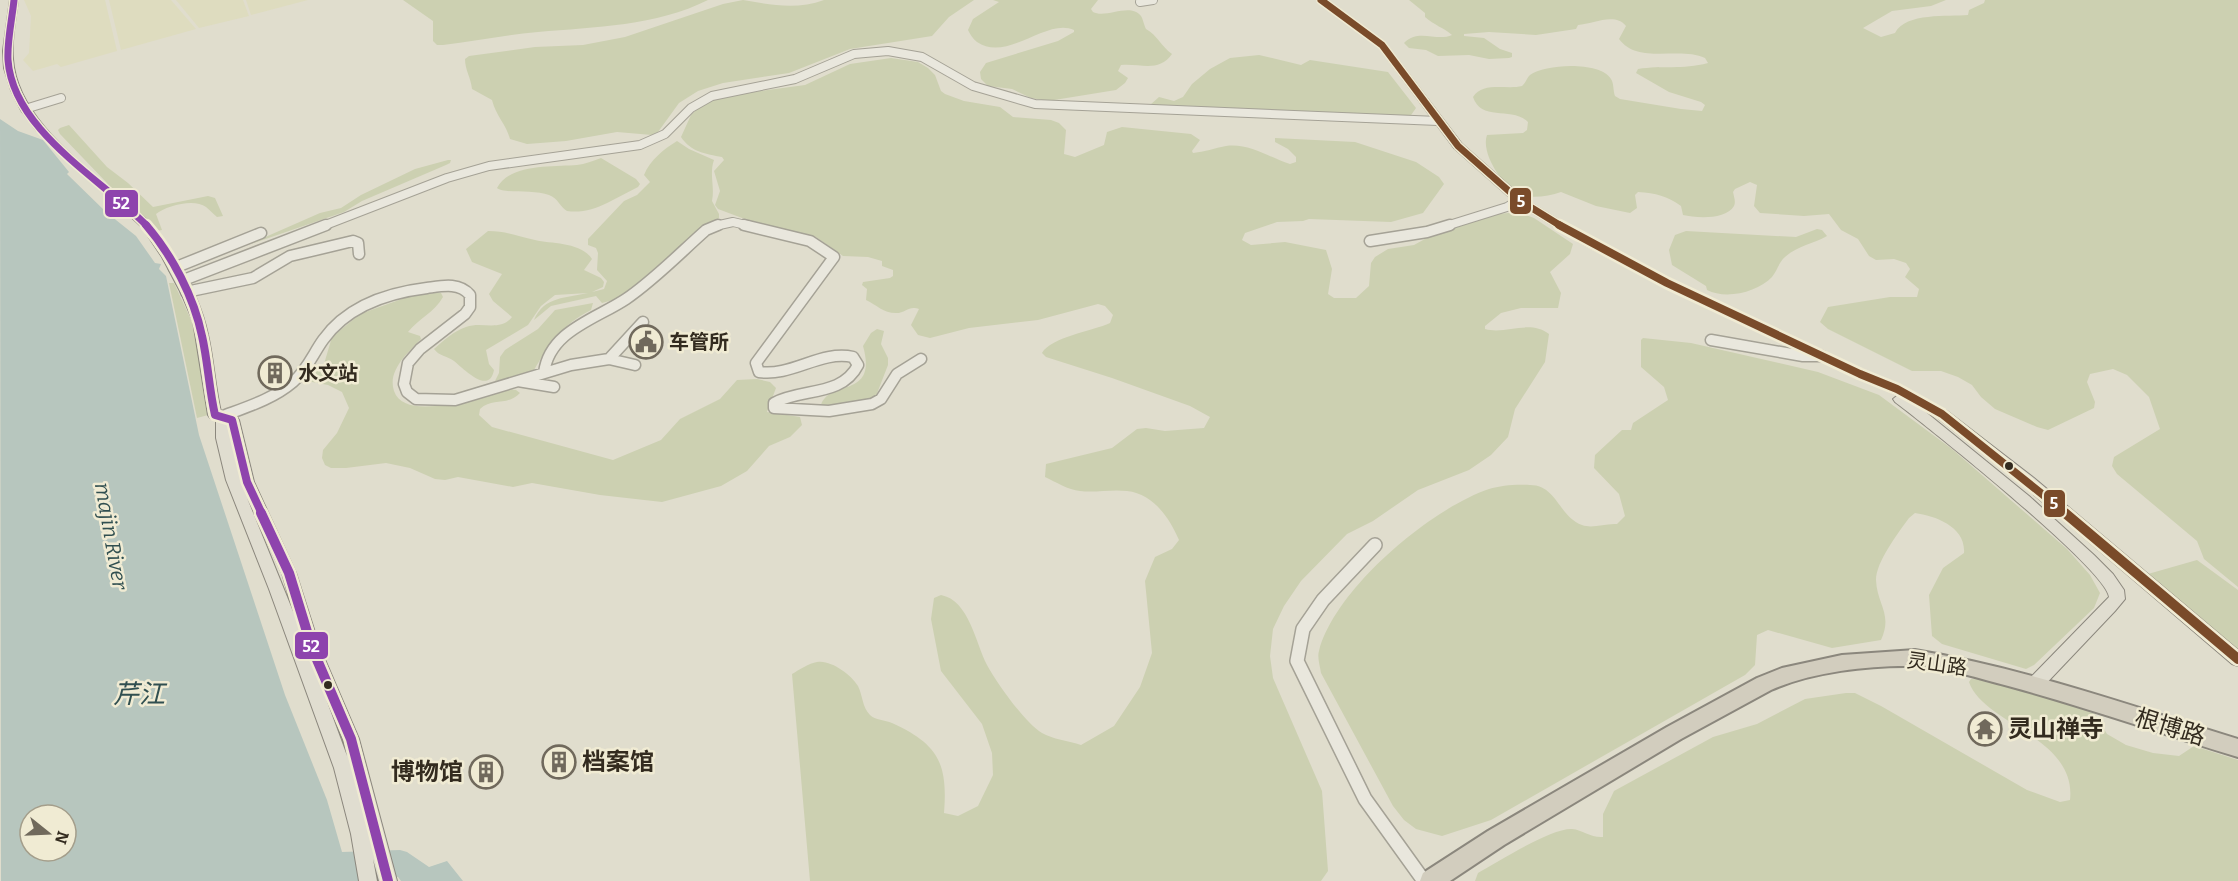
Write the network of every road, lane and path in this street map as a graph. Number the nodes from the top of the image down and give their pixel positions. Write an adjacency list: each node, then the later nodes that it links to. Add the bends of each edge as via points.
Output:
1 (14, 0): 6 (main road, via 9,68)
2 (1153, 0): 4 (street)
3 (1321, 0): 7 (main road, via 1382,45)
4 (1140, 2)
5 (61, 98): 6 (street)
6 (25, 109): 12 (main road, via 42,131 151,230)
7 (1438, 121): 8 (main road, via 1478,166); 13 (street, via 1035,104 973,86 922,57 888,51 854,54 795,79 712,96 691,108 665,134 640,146 489,166 447,178)
8 (1519, 200): 10 (street, via 1427,232); 17 (main road, via 1582,239 1667,283)
9 (261, 232): 12 (street)
10 (1370, 241)
11 (358, 254): 14 (street, via 358,243 351,241 290,256 253,278)
12 (174, 268): 13 (main road)
13 (181, 280): 14 (main road)
14 (186, 292): 25 (main road, via 202,332 215,415)
15 (643, 322): 18 (street)
16 (1711, 340): 17 (street)
17 (1822, 356): 22 (main road)
18 (609, 359): 20 (street); 21 (street)
19 (921, 359): 21 (street, via 901,369 881,399 873,404 824,411 774,408 774,403 783,398 847,381 858,365 853,357 841,354 773,374 759,372 756,363 834,257 810,241 733,222 706,230 626,299 576,326 553,350)
20 (635, 365)
21 (544, 373): 23 (street)
22 (1860, 374): 27 (main road, via 1897,389 1956,424); 28 (main road, via 1905,402 2024,500 2089,559 2116,590 2117,599)
23 (518, 381): 24 (street); 25 (street, via 455,400 416,399 407,392 404,376 408,363 420,349 458,322 470,307 470,295 467,290 447,285 395,291 347,316 324,338 303,372 289,386)
24 (554, 387)
25 (223, 416): 30 (main road, via 223,438 233,480)
26 (1375, 545): 33 (street, via 1323,600 1303,629 1298,661 1365,799)
27 (2238, 659)
28 (2034, 685): 29 (highway, 根博路); 34 (highway, 灵山路, via 1915,658 1842,663 1782,676 1674,733)
29 (2238, 748)
30 (368, 831): 31 (main road); 32 (main road)
31 (368, 881)
32 (388, 881)
33 (1424, 881)
34 (1431, 881)

